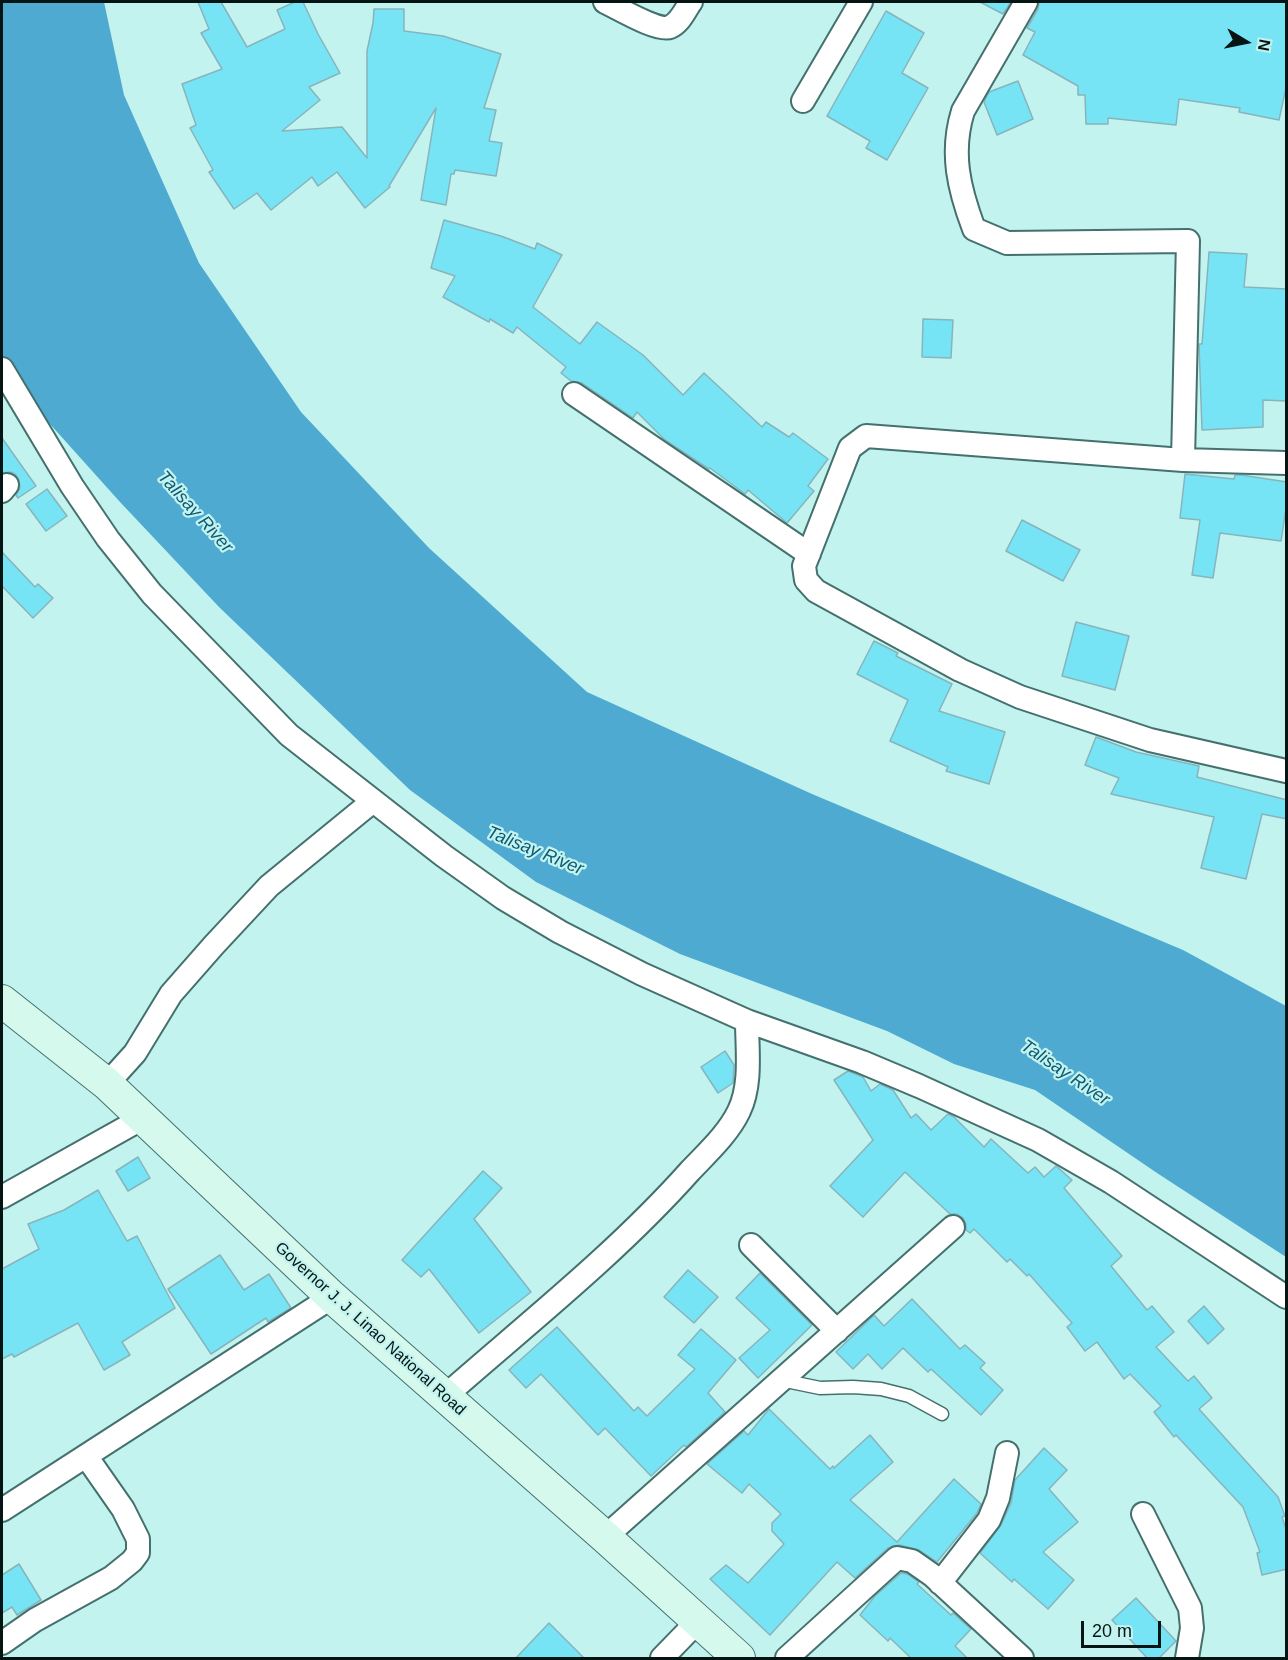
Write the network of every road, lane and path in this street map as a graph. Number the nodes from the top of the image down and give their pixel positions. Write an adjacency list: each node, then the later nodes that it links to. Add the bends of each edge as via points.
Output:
1 (605, 2): 2 (street, via 660,28 679,20)
2 (691, 2)
3 (861, 2): 5 (street)
4 (1026, 2): 8 (street, via 963,111 957,130 955,153 964,204 974,229 1007,243 1188,241)
5 (803, 101)
6 (2, 369): 12 (street, via 72,486 152,594 289,735)
7 (574, 394): 10 (street)
8 (1183, 460): 9 (street); 10 (street, via 866,436 850,448)
9 (1287, 463)
10 (809, 554): 11 (street, via 804,566 806,580 816,591 960,670 1020,697 1150,740)
11 (1287, 771)
12 (372, 801): 14 (street, via 503,898 560,932 642,974); 15 (street, via 262,894 171,994 135,1053)
13 (2, 1000): 15 (main road, Governor J. J. Linao National Road)
14 (747, 1020): 20 (street, via 862,1062 1038,1140 1120,1188); 24 (street, via 745,1094 724,1133 618,1244)
15 (107, 1084): 16 (main road, Governor J. J. Linao National Road)
16 (143, 1118): 17 (street); 21 (main road, Governor J. J. Linao National Road)
17 (2, 1197)
18 (953, 1227): 22 (street)
19 (752, 1245): 22 (street)
20 (1287, 1297)
21 (332, 1298): 24 (main road, Governor J. J. Linao National Road); 27 (street)
22 (837, 1330): 23 (street)
23 (781, 1380): 25 (lane, via 820,1388 881,1389 909,1396); 30 (street)
24 (444, 1397): 30 (main road, Governor J. J. Linao National Road)
25 (942, 1414)
26 (1007, 1453): 31 (street, via 989,1520)
27 (86, 1456): 28 (street); 33 (street, via 123,1509 138,1539 138,1553 111,1578)
28 (2, 1510)
29 (1143, 1514): 38 (street, via 1190,1608 1192,1628)
30 (605, 1538): 32 (main road, Governor J. J. Linao National Road)
31 (940, 1583): 36 (street, via 912,1561 897,1558); 37 (street)
32 (698, 1621): 34 (street); 35 (main road, Governor J. J. Linao National Road)
33 (2, 1643)
34 (662, 1659)
35 (739, 1659)
36 (787, 1659)
37 (1022, 1659)
38 (1187, 1659)

